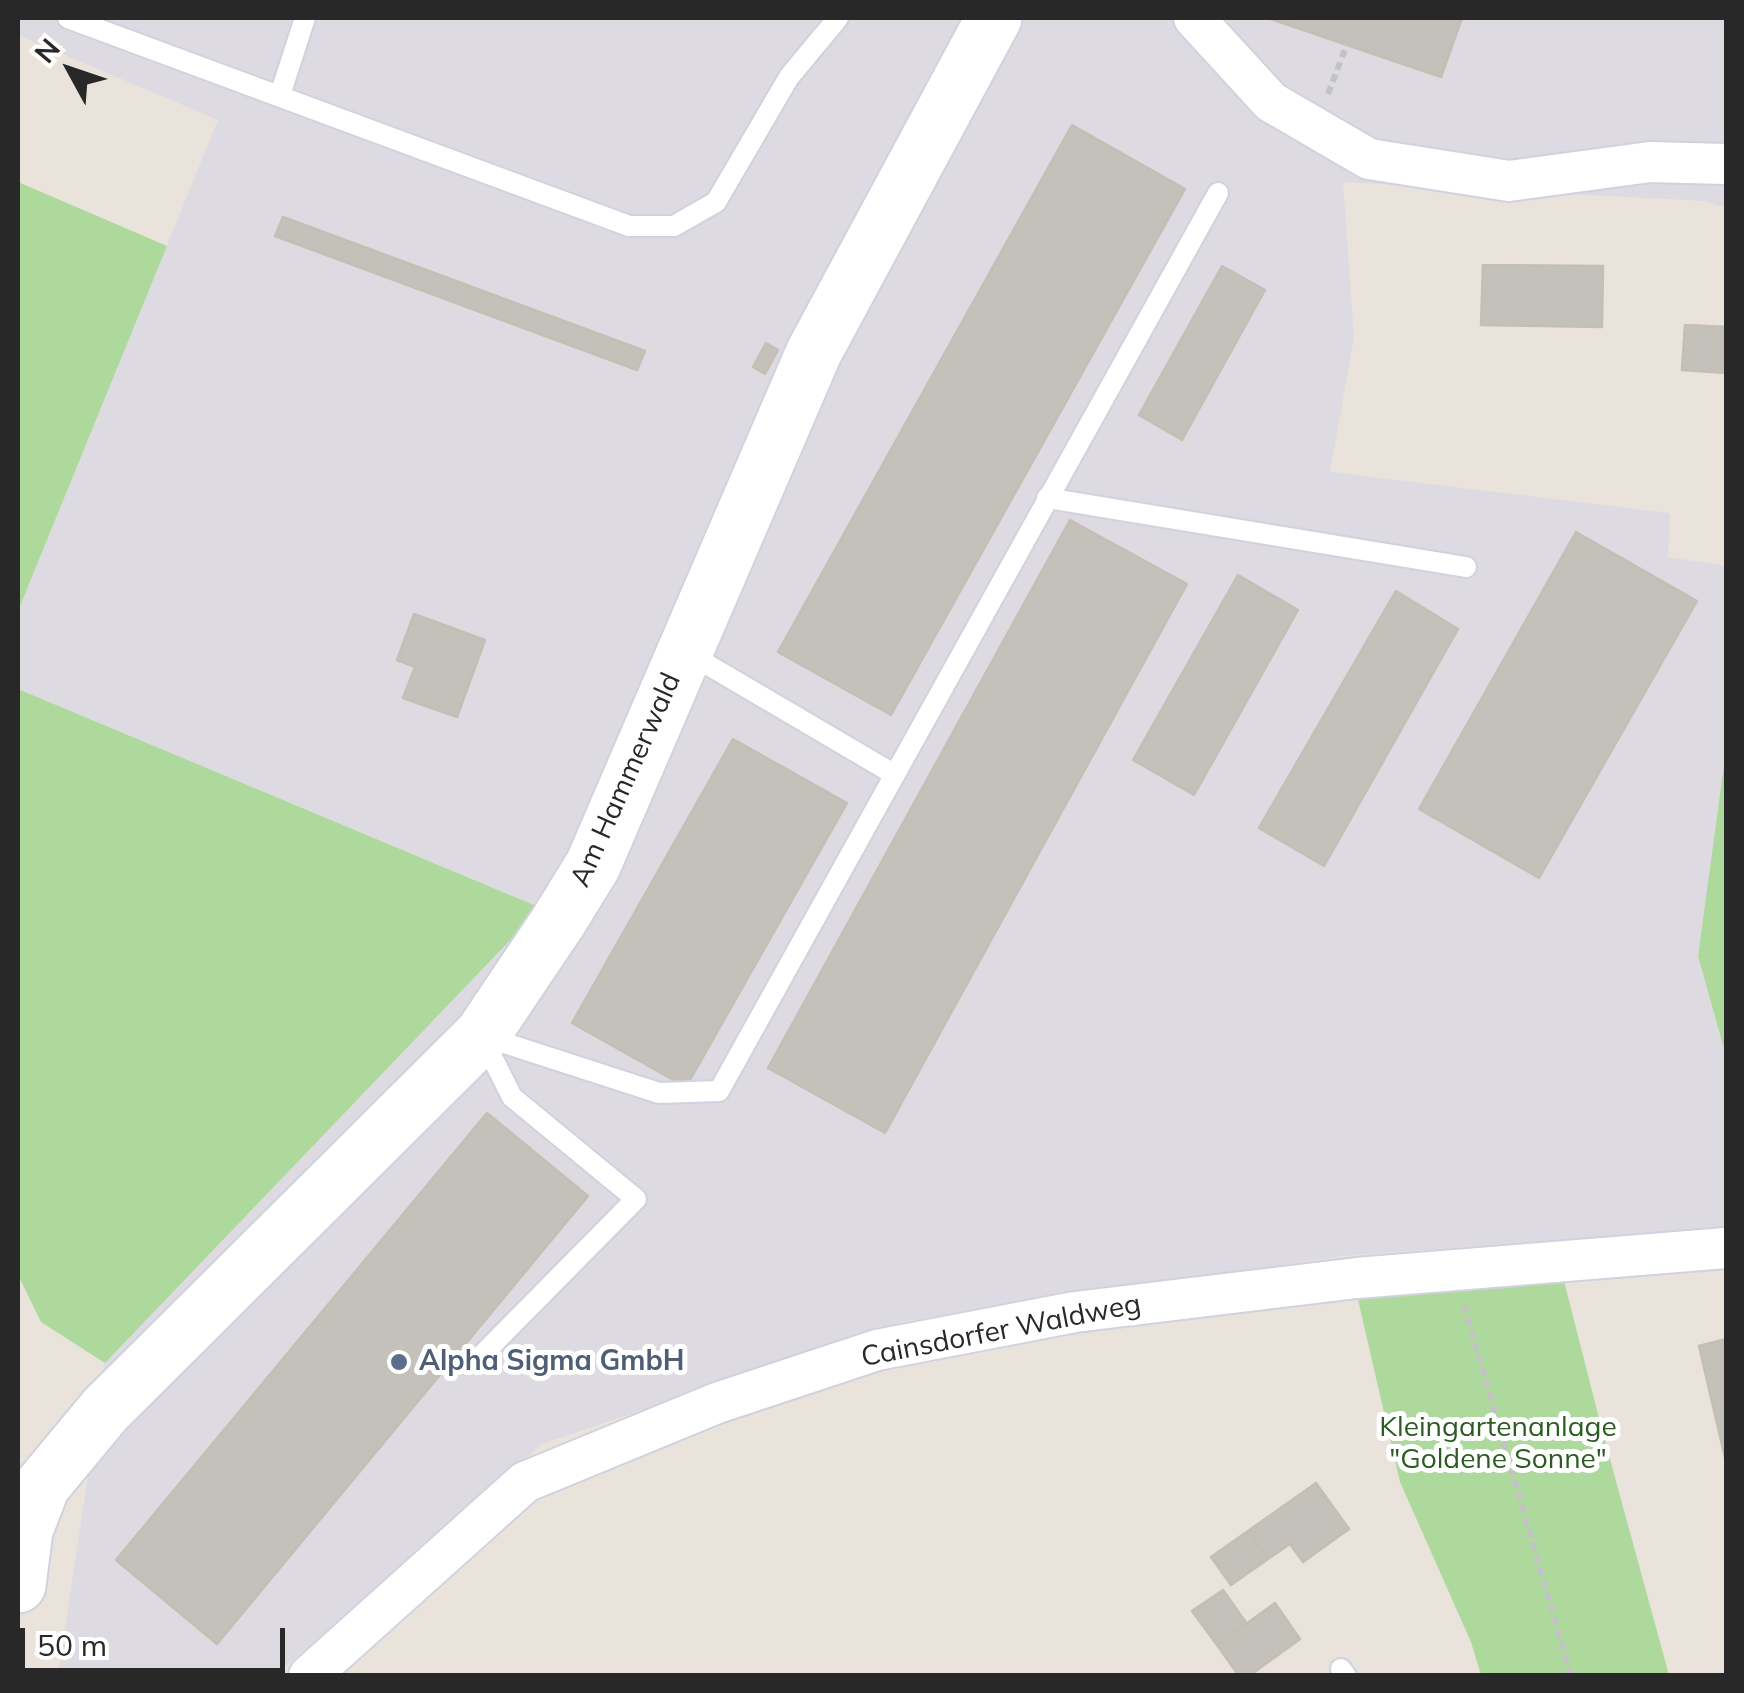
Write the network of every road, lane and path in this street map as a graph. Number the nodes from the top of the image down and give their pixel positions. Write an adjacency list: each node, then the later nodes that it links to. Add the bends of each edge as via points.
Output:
1 (68, 18): 7 (lane)
2 (305, 18): 7 (lane)
3 (838, 18): 7 (lane, via 790,76 716,202 674,226 629,226)
4 (994, 18): 13 (main road, Am Hammerwald, via 814,352)
5 (1194, 18): 8 (street, via 1271,102)
6 (1347, 44): 8 (path)
7 (280, 95)
8 (1315, 128): 9 (street, via 1368,158 1510,181 1650,162)
9 (1726, 164)
10 (1218, 193): 11 (lane)
11 (1047, 498): 12 (lane); 14 (lane)
12 (1466, 566)
13 (684, 651): 14 (lane); 15 (main road, Am Hammerwald, via 593,865)
14 (892, 773): 15 (lane, via 719,1090 659,1093)
15 (482, 1036): 18 (lane, via 512,1097 636,1199); 19 (main road, Am Hammerwald, via 105,1410 42,1486 25,1530)
16 (1726, 1248): 17 (street, Cainsdorfer Waldweg)
17 (1456, 1270): 20 (street, Cainsdorfer Waldweg, via 1075,1312 877,1350 718,1403 525,1482); 21 (path)
18 (482, 1355)
19 (18, 1585)
20 (310, 1676)
21 (1571, 1676)

